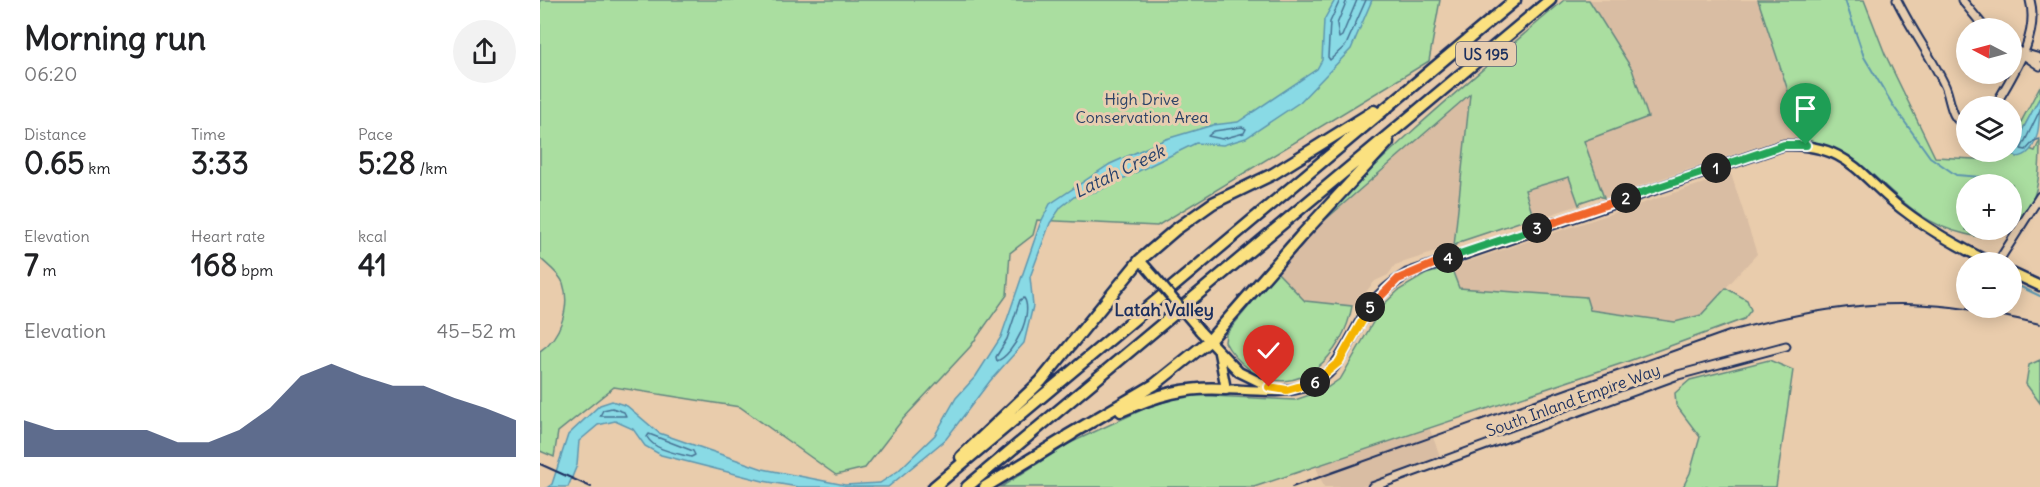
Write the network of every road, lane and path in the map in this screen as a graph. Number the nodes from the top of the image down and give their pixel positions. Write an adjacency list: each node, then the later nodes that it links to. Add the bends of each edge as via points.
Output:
1 (1515, 0): 10 (highway, US 195)
2 (1550, 0): 12 (highway, US 195)
3 (1897, 0): 13 (street, via 1945,87)
4 (1962, 0): 6 (street)
5 (2030, 0): 7 (street, via 2034,29)
6 (1977, 18)
7 (2024, 54): 8 (street); 9 (street); 11 (street)
8 (2040, 58)
9 (2040, 66)
10 (1410, 88): 17 (highway, via 1273,174 1213,203); 27 (highway, US 195)
11 (2001, 96)
12 (1421, 107): 20 (highway); 28 (highway, US 195)
13 (1956, 119)
14 (2040, 196): 16 (street)
15 (1971, 252): 24 (main road, via 1933,232 1840,155 1822,148 1784,145 1407,274 1372,303 1339,362 1328,374 1304,387)
16 (2004, 252)
17 (1140, 260): 20 (main road, bridge); 26 (highway, via 1025,398)
18 (2022, 278): 19 (main road)
19 (2040, 286)
20 (1209, 341): 22 (main road); 25 (highway, via 1154,385)
21 (1786, 346): 30 (street, South Inland Empire Way, via 1678,375)
22 (1219, 353): 23 (main road); 24 (main road, via 1247,377)
23 (1226, 389): 24 (main road); 25 (highway, via 1191,388 1163,394)
24 (1279, 390)
25 (1067, 436): 29 (highway)
26 (924, 487)
27 (934, 487)
28 (967, 487)
29 (985, 487)
30 (1371, 487)

